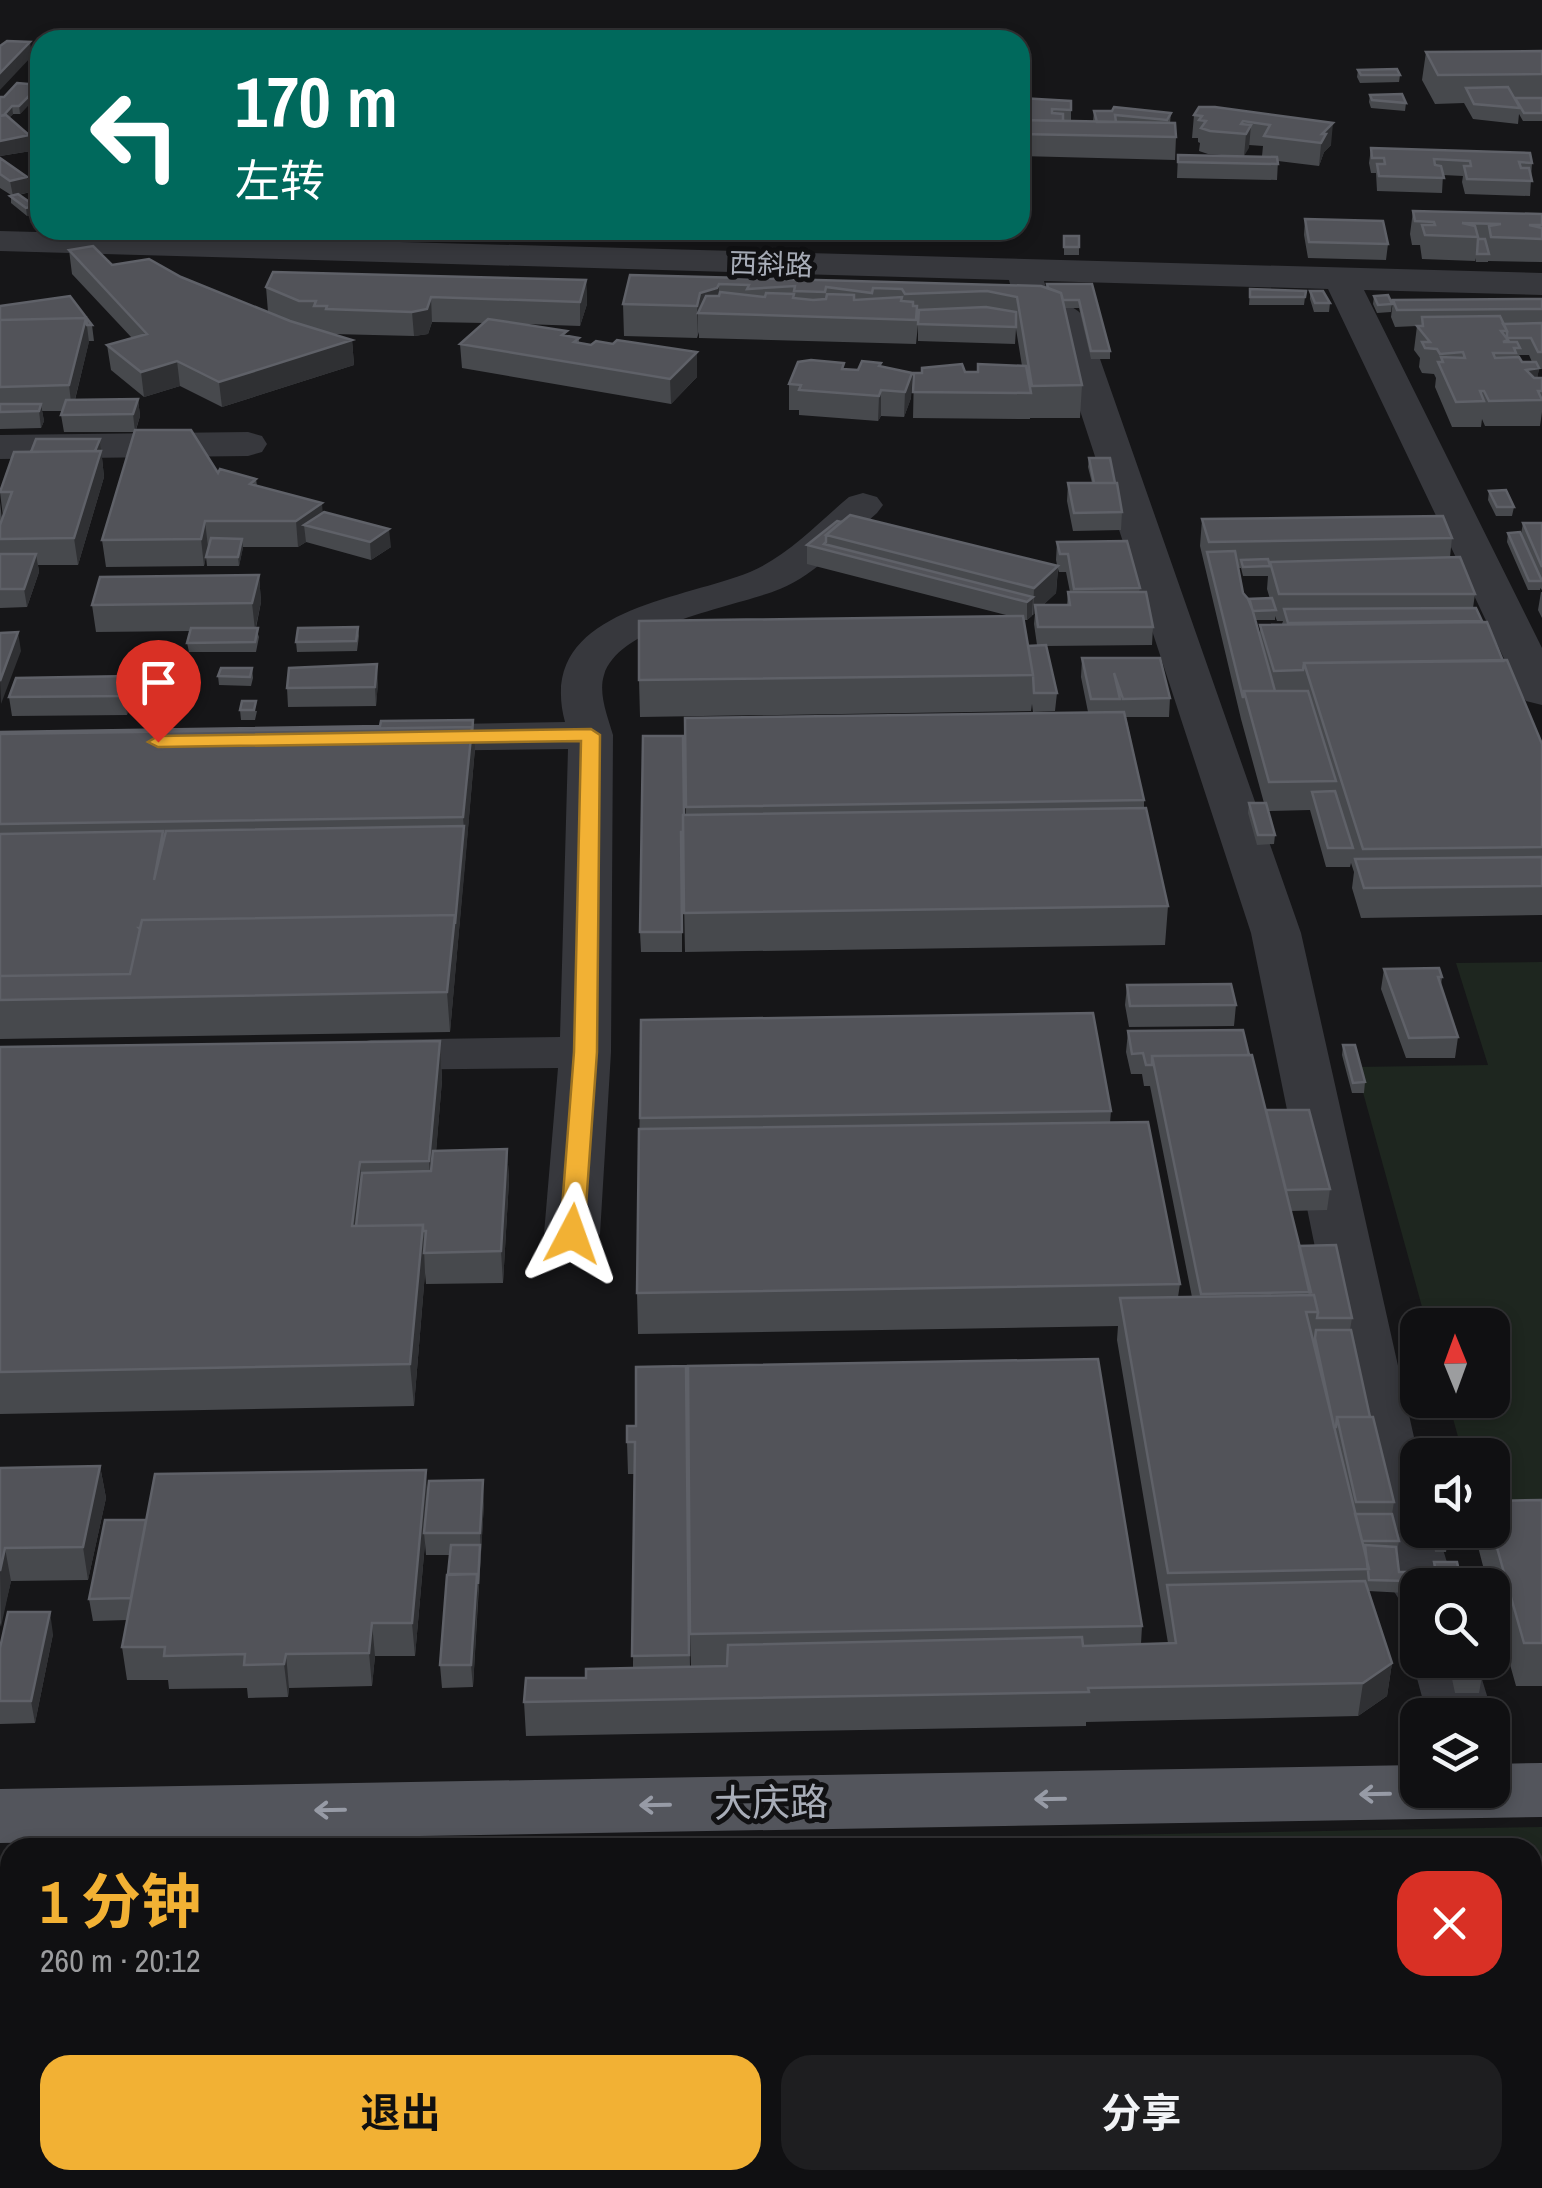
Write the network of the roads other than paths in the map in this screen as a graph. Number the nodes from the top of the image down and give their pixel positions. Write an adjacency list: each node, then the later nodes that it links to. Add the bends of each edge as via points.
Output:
1 (0, 241): 2 (street, 西斜路)
2 (1026, 271): 3 (street, 西斜路); 15 (street, via 1025,288 1035,301 1068,318 1276,933 1396,1498)
3 (1341, 279): 4 (street, 西斜路); 8 (street)
4 (1542, 284)
5 (248, 444): 6 (street)
6 (0, 447)
7 (864, 505): 10 (street, via 770,579 656,613 603,645 582,672 582,708)
8 (1532, 646): 9 (street)
9 (1542, 692)
10 (591, 735): 11 (street); 12 (street)
11 (354, 738)
12 (586, 1052): 13 (street); 14 (street)
13 (332, 1056)
14 (572, 1234)
15 (1417, 1568)
16 (1400, 1793): 17 (main road, 大庆路, one-way to 17)
17 (0, 1816)

